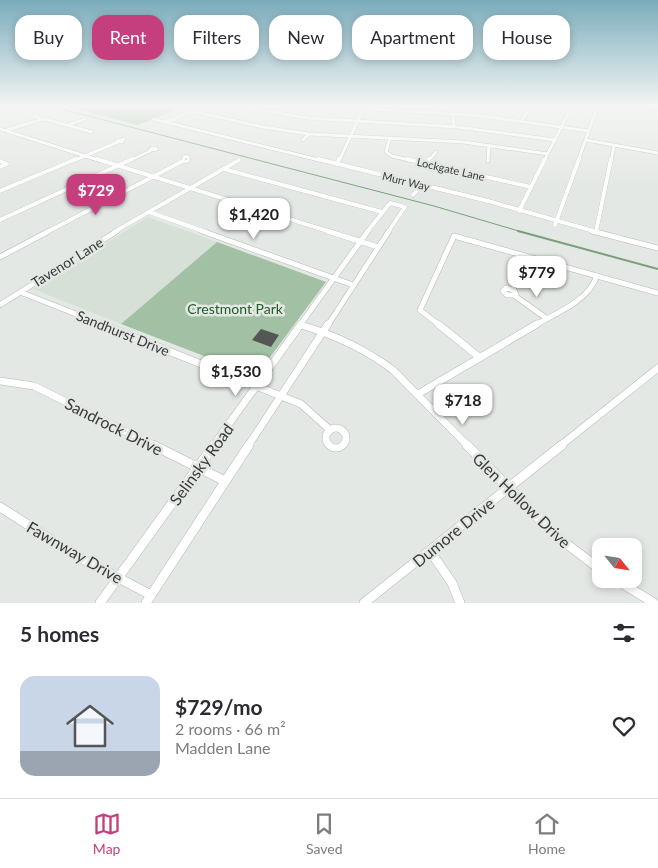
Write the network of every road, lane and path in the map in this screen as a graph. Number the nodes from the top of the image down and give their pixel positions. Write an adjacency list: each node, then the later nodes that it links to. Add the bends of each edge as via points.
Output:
1 (16, 133): 21 (street)
2 (208, 133): 27 (street, Murr Way)
3 (303, 133): 8 (street)
4 (351, 133): 9 (street)
5 (506, 133): 12 (street)
6 (559, 133): 12 (street)
7 (588, 133): 13 (street)
8 (309, 134): 9 (street); 11 (street)
9 (350, 136): 10 (street); 27 (street)
10 (390, 138): 15 (street); 26 (street, Lockgate Lane, via 388,154)
11 (303, 140)
12 (555, 140): 20 (street)
13 (586, 140): 16 (street); 41 (street)
14 (118, 142): 21 (street)
15 (489, 144): 20 (street); 25 (street)
16 (614, 146): 19 (street); 42 (street)
17 (150, 151): 28 (street)
18 (436, 152): 26 (street)
19 (658, 153)
20 (548, 154): 33 (street)
21 (86, 156): 28 (street); 35 (street)
22 (184, 160): 31 (street)
23 (238, 160): 30 (street, Tavenor Lane)
24 (0, 161): 29 (street, via 7,164)
25 (488, 161)
26 (426, 163): 33 (street, Lockgate Lane)
27 (337, 164): 32 (street, Murr Way)
28 (117, 166): 31 (street); 40 (street)
29 (0, 167)
30 (224, 169): 34 (street, Tavenor Lane); 39 (street)
31 (152, 177): 34 (street); 46 (street)
32 (422, 184): 36 (street); 37 (street, Murr Way)
33 (531, 187): 37 (street)
34 (189, 189): 38 (street, Tavenor Lane); 43 (street)
35 (0, 191)
36 (413, 195)
37 (519, 211): 41 (street, Murr Way)
38 (149, 212): 48 (street); 50 (street, Tavenor Lane)
39 (382, 212): 43 (street, Selinsky Road); 44 (street, Selinsky Road, via 390,203 405,207)
40 (0, 220)
41 (555, 224): 42 (street, Murr Way)
42 (596, 232): 45 (street, Murr Way)
43 (360, 242): 44 (street); 48 (street, Selinsky Road)
44 (378, 247): 49 (street, Selinsky Road)
45 (658, 248)
46 (0, 257)
47 (597, 276): 51 (street); 54 (street, via 588,293); 57 (street, via 454,236 420,310)
48 (335, 279): 49 (street); 55 (street, Selinsky Road)
49 (353, 285): 56 (street, Selinsky Road)
50 (20, 292): 53 (street, Tavenor Lane); 60 (street, Sandhurst Drive)
51 (658, 293)
52 (515, 296): 54 (street)
53 (0, 305)
54 (546, 318): 57 (street)
55 (302, 325): 56 (street, Glen Hollow Drive); 60 (street, Selinsky Road)
56 (324, 331): 61 (street, Glen Hollow Drive, via 370,353); 62 (street, Selinsky Road)
57 (479, 357): 61 (street)
58 (658, 368): 66 (street, Dumore Drive)
59 (0, 381): 64 (street, Sandrock Drive, via 34,386)
60 (257, 386): 62 (street, Sandhurst Drive); 64 (street, Selinsky Road)
61 (418, 394): 66 (street, Glen Hollow Drive)
62 (281, 396): 63 (street, Sandhurst Drive, via 301,404); 65 (street, Selinsky Road)
63 (330, 430)
64 (198, 468): 65 (street, Sandrock Drive); 70 (street, Selinsky Road)
65 (226, 481): 72 (street, Selinsky Road)
66 (508, 487): 68 (street, Dumore Drive); 69 (street, Glen Hollow Drive, via 556,536)
67 (0, 507): 70 (street, Fawnway Drive, via 75,555)
68 (430, 551): 74 (street, Dumore Drive); 75 (street, via 452,583)
69 (592, 563)
70 (118, 577): 72 (street, Fawnway Drive); 73 (street, Selinsky Road)
71 (630, 588): 76 (street)
72 (148, 599)
73 (100, 603)
74 (364, 603)
75 (460, 603)
76 (654, 603)

